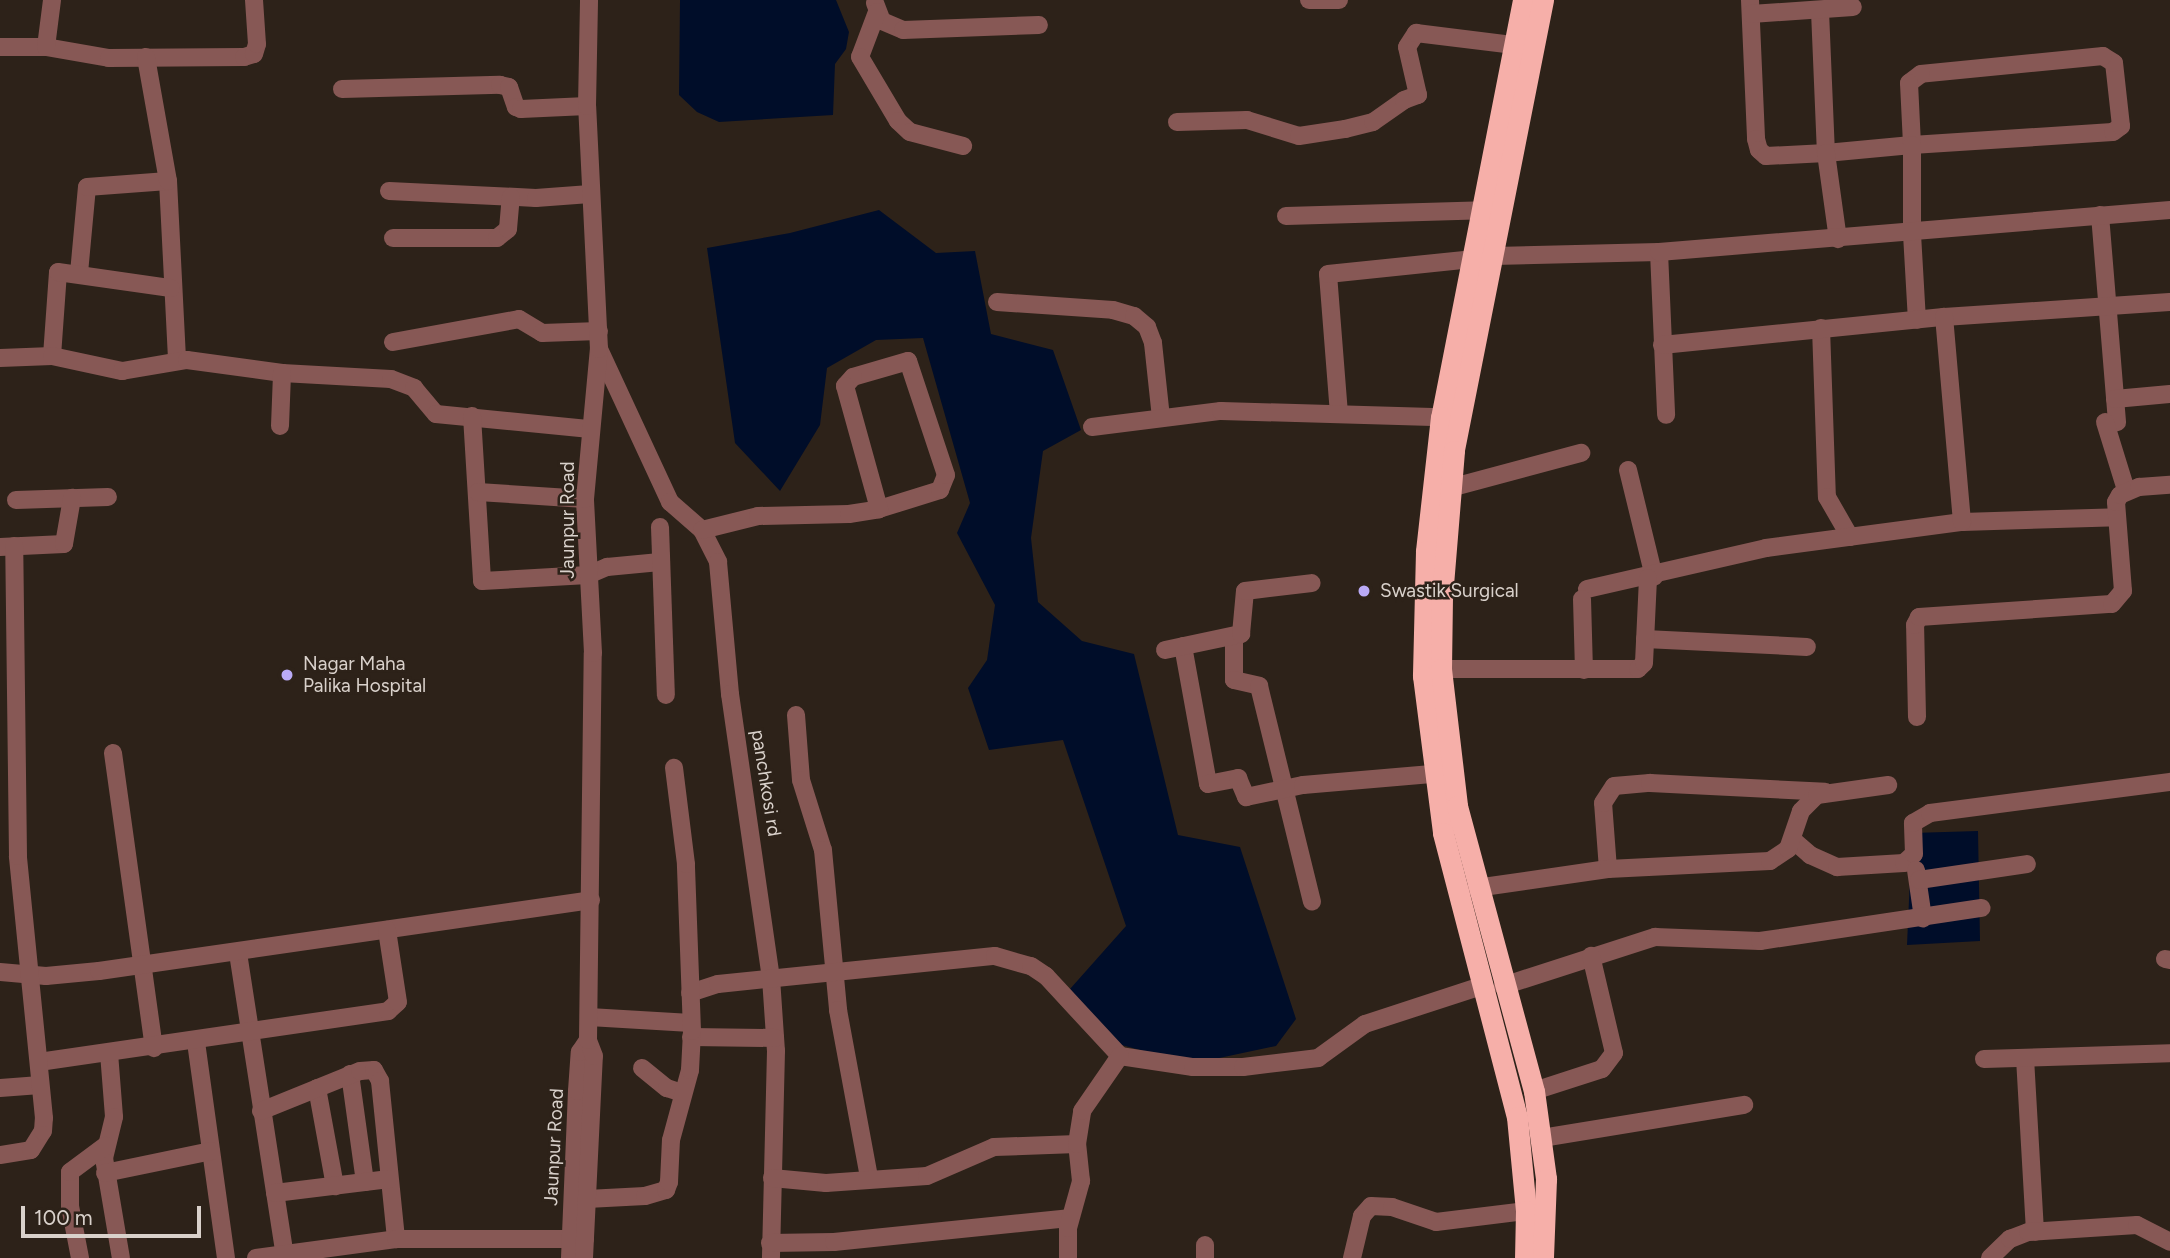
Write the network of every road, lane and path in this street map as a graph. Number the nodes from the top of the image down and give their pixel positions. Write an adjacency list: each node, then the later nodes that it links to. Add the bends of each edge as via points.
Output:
1 (52, 0): 15 (street)
2 (254, 0): 16 (street, via 254,54)
3 (589, 0): 18 (street, Jaunpur Road)
4 (1339, 0): 7 (street)
5 (1523, 0): 13 (highway)
6 (1543, 0): 35 (highway)
7 (1308, 1)
8 (876, 6): 12 (street, via 888,27 903,30); 21 (street, via 860,57 891,110 910,132)
9 (1750, 7): 11 (street); 22 (street, via 1759,150 1766,156)
10 (1853, 8): 11 (street)
11 (1820, 11): 22 (street)
12 (1039, 25)
13 (1514, 45): 19 (street, via 1416,33 1407,47 1418,95 1373,122 1345,129 1299,136 1247,120); 27 (highway)
14 (0, 47): 15 (street)
15 (46, 47): 16 (street, via 109,58)
16 (146, 57): 23 (street)
17 (342, 89): 18 (street, via 500,85 509,87 521,109)
18 (587, 107): 25 (street, Jaunpur Road)
19 (1177, 122)
20 (1912, 145): 20 (street, via 1909,83 1915,75 2103,56 2114,63 2121,126 2113,132); 22 (street); 31 (street)
21 (963, 146)
22 (1826, 153): 33 (street)
23 (168, 181): 36 (street, via 87,187); 37 (street)
24 (389, 191): 26 (street)
25 (590, 194): 26 (street); 44 (street, Jaunpur Road)
26 (511, 197): 32 (street, via 508,229 497,237)
27 (1483, 210): 30 (street); 35 (highway)
28 (2170, 210): 29 (street)
29 (2100, 215): 31 (street); 40 (street)
30 (1286, 216)
31 (1912, 234): 33 (street); 42 (street)
32 (393, 238)
33 (1838, 239): 34 (street)
34 (1659, 253): 35 (street); 46 (street)
35 (1484, 258): 53 (street, via 1328,274); 56 (highway); 64 (highway)
36 (79, 273): 37 (street); 47 (street, via 61,271 56,275)
37 (171, 288): 49 (street)
38 (997, 302): 57 (street, via 1113,310 1134,316 1147,327 1153,343)
39 (2170, 302): 40 (street)
40 (2107, 305): 41 (street); 52 (street)
41 (1944, 317): 42 (street); 73 (street)
42 (1917, 320): 43 (street)
43 (1821, 328): 46 (street); 76 (street, via 1826,497)
44 (599, 340): 45 (street, via 542,333 519,319); 60 (street, Jaunpur Road); 75 (street, panchkosi rd, via 670,502)
45 (393, 342)
46 (1662, 345): 54 (street)
47 (52, 356): 48 (street); 49 (street, via 114,371)
48 (0, 358)
49 (177, 360): 50 (street)
50 (282, 373): 55 (street, via 391,379 414,388 436,414); 58 (street)
51 (2170, 394): 52 (street)
52 (2115, 399): 65 (street, via 2111,422)
53 (1339, 414): 56 (street); 57 (street, via 1221,411)
54 (1666, 415)
55 (472, 416): 60 (street); 66 (street)
56 (1441, 416): 94 (highway, via 1424,609 1423,676)
57 (1161, 418): 59 (street)
58 (280, 426)
59 (1092, 427)
60 (590, 429): 69 (street, Jaunpur Road)
61 (1581, 453): 64 (street)
62 (1628, 470): 80 (street)
63 (2170, 485): 65 (street)
64 (1450, 488): 85 (highway)
65 (2126, 490): 72 (street, via 2116,502)
66 (478, 492): 69 (street); 79 (street, via 482,581)
67 (108, 497): 68 (street)
68 (72, 498): 70 (street); 77 (street, via 64,544)
69 (585, 499): 79 (street, Jaunpur Road)
70 (16, 500)
71 (879, 509): 71 (street, via 845,386 853,377 908,362 946,484 940,491); 75 (street, via 758,516)
72 (2117, 517): 73 (street); 90 (street, via 2123,591 2112,604 1919,617 1915,625)
73 (1962, 523): 76 (street)
74 (660, 527): 78 (street)
75 (702, 530): 116 (street, panchkosi rd, via 718,562 730,694)
76 (1850, 537): 80 (street, via 1766,548)
77 (7, 546): 87 (street)
78 (660, 562): 79 (street, via 607,568); 88 (street)
79 (588, 575): 105 (street, Jaunpur Road, via 593,653)
80 (1651, 577): 83 (street); 86 (street, via 1585,594)
81 (1312, 583): 82 (street, via 1245,591 1245,627)
82 (1234, 636): 97 (street, via 1234,680 1259,686); 97 (street, via 1174,648 1208,784 1238,778 1246,797)
83 (1646, 639): 84 (street); 86 (street, via 1644,663 1638,669)
84 (1807, 647)
85 (1441, 669): 86 (street); 104 (highway, via 1446,735)
86 (1584, 670)
87 (7, 694): 91 (street)
88 (666, 695)
89 (796, 715): 115 (street, via 801,780 823,850)
90 (1917, 718)
91 (8, 743): 114 (street)
92 (113, 753): 112 (street)
93 (674, 768): 118 (street, via 686,864)
94 (1432, 774): 97 (street); 117 (highway)
95 (2170, 782): 100 (street, via 1930,813 1913,823)
96 (1888, 785): 98 (street)
97 (1284, 787): 106 (street)
98 (1825, 792): 99 (street, via 1807,801); 102 (street, via 1650,783 1614,786 1603,803)
99 (1793, 840): 100 (street, via 1817,859 1837,867); 102 (street, via 1779,856 1758,863)
100 (1911, 861): 103 (street)
101 (2026, 863): 103 (street)
102 (1608, 869): 104 (street)
103 (1919, 880): 108 (street)
104 (1476, 888): 117 (highway)
105 (591, 900): 109 (street); 119 (street, Jaunpur Road)
106 (1312, 902)
107 (1982, 908): 108 (street)
108 (1923, 918): 111 (street, via 1760,941 1655,937)
109 (387, 930): 110 (street); 121 (street, via 395,1008)
110 (238, 953): 112 (street); 121 (street)
111 (1591, 956): 117 (street); 137 (street, via 1614,1054 1610,1063 1590,1075)
112 (140, 965): 114 (street); 125 (street)
113 (0, 972): 114 (street)
114 (30, 975): 131 (street)
115 (835, 975): 116 (street); 128 (street, via 923,961 995,956 1016,960 1046,976); 147 (street)
116 (771, 978): 118 (street, via 718,984); 122 (street, panchkosi rd)
117 (1492, 986): 128 (street, via 1365,1024 1318,1058 1298,1063 1193,1067); 137 (highway); 154 (highway, via 1517,1117)
118 (690, 993): 120 (street)
119 (589, 1017): 120 (street); 123 (street, Jaunpur Road)
120 (691, 1030): 122 (street); 138 (street, via 690,1070)
121 (248, 1034): 124 (street); 140 (street)
122 (775, 1038): 148 (street, panchkosi rd)
123 (588, 1040): 153 (street, Jaunpur Road, via 594,1056); 157 (street, Jaunpur Road, via 580,1052 578,1078)
124 (196, 1042): 125 (street); 144 (street)
125 (154, 1048): 126 (street)
126 (109, 1053): 131 (street); 143 (street, via 114,1117)
127 (2170, 1053): 129 (street)
128 (1120, 1056): 142 (street, via 1082,1111)
129 (2025, 1058): 130 (street); 156 (street)
130 (1984, 1059)
131 (39, 1062): 134 (street)
132 (642, 1068): 138 (street, via 667,1088)
133 (351, 1074): 135 (street); 149 (street, via 368,1069 378,1074); 150 (street)
134 (40, 1085): 136 (street); 145 (street, via 44,1118 39,1142 31,1150)
135 (317, 1087): 140 (street); 151 (street)
136 (0, 1088)
137 (1534, 1091): 141 (highway)
138 (682, 1093): 153 (street, via 666,1190 645,1196)
139 (1744, 1105): 141 (street)
140 (261, 1111): 152 (street)
141 (1542, 1138): 172 (highway)
142 (1077, 1144): 147 (street, via 1001,1146 981,1151 940,1174); 155 (street, via 1081,1181)
143 (105, 1146): 146 (street); 163 (street, via 70,1172 70,1206)
144 (211, 1150): 146 (street); 165 (street)
145 (0, 1154)
146 (106, 1173): 164 (street)
147 (869, 1177): 148 (street, via 826,1183)
148 (772, 1178): 161 (street, panchkosi rd)
149 (389, 1180): 150 (street); 158 (street)
150 (365, 1182): 151 (street)
151 (335, 1186): 152 (street)
152 (275, 1193): 162 (street)
153 (587, 1199): 157 (street, Jaunpur Road)
154 (1526, 1211): 170 (street, via 1436,1222 1392,1207 1371,1206 1362,1216); 171 (highway)
155 (1069, 1218): 160 (street); 169 (street)
156 (2035, 1232): 159 (street, via 2137,1225); 173 (street, via 2010,1239)
157 (578, 1238): 158 (street); 167 (street, Jaunpur Road); 168 (street, Jaunpur Road)
158 (396, 1239): 162 (street)
159 (2170, 1242)
160 (835, 1250): 161 (street)
161 (771, 1251)
162 (285, 1255): 166 (street)
163 (80, 1258)
164 (121, 1258)
165 (226, 1258)
166 (256, 1258)
167 (570, 1258)
168 (584, 1258)
169 (1068, 1258)
170 (1352, 1258)
171 (1525, 1258)
172 (1544, 1258)
173 (1990, 1258)

